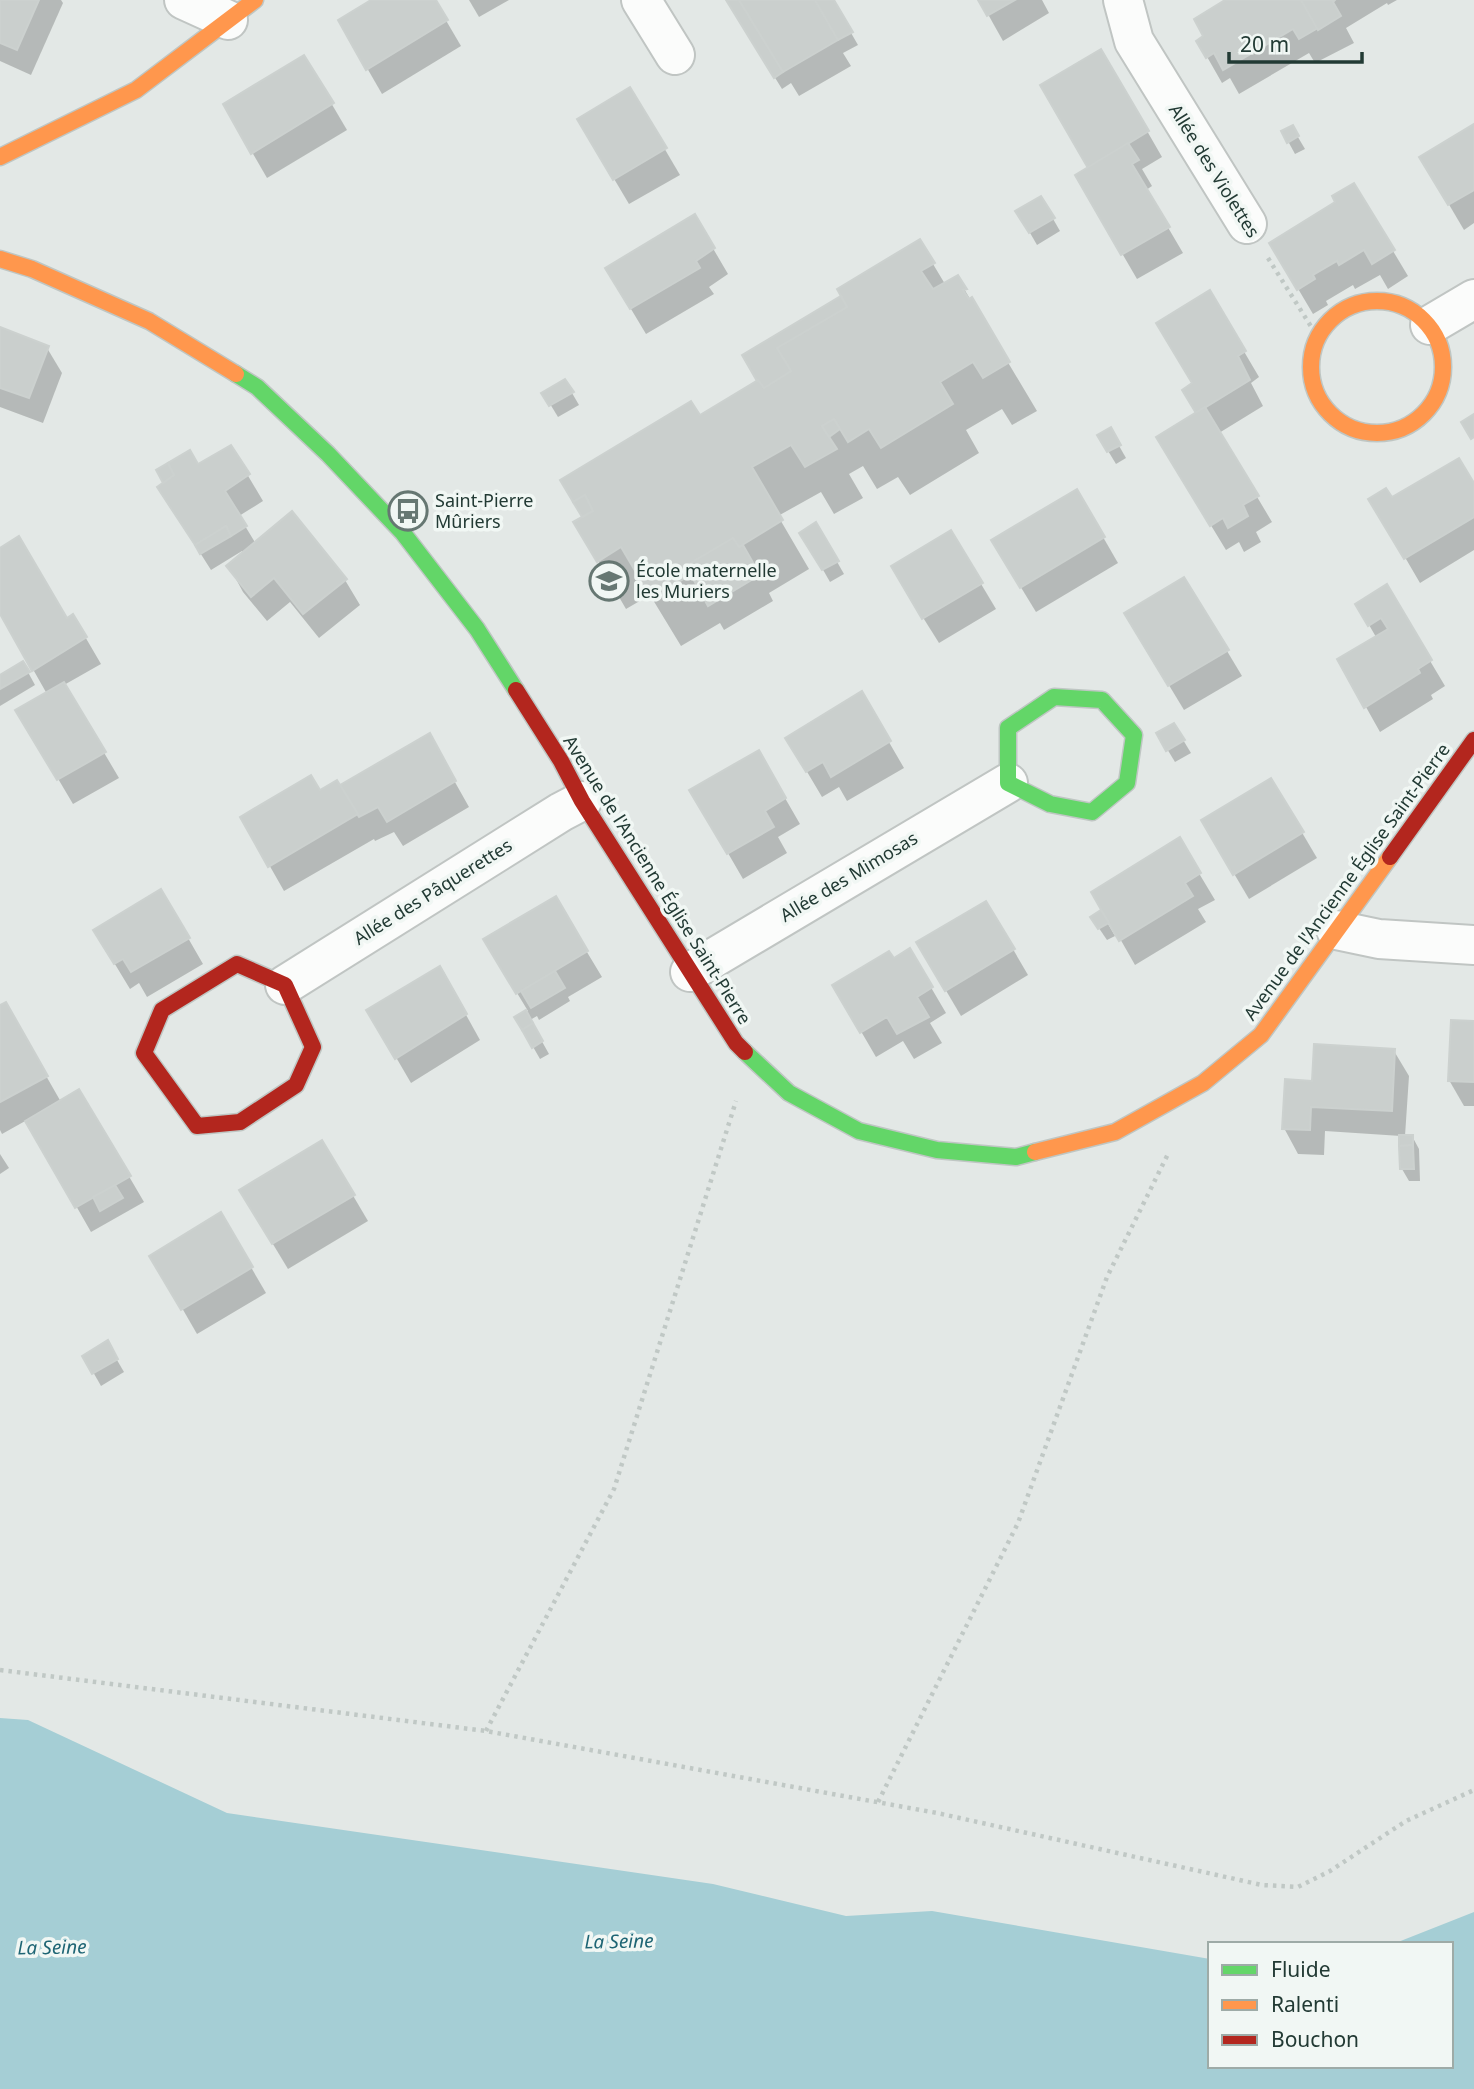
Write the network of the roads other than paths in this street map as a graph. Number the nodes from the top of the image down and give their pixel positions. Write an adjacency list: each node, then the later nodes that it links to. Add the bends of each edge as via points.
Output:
1 (184, 0): 4 (street)
2 (641, 0): 5 (street)
3 (1123, 0): 7 (street, Allée des Violettes, via 1134,41)
4 (242, 10): 6 (street, via 136,90)
5 (675, 55)
6 (0, 157)
7 (1247, 224)
8 (0, 260): 13 (street, Avenue de l'Ancienne Église Saint-Pierre, via 33,269 149,321 257,387 403,533 477,629)
9 (1474, 299): 10 (street)
10 (1430, 326): 10 (street, via 1403,305 1370,300 1339,311 1317,336 1310,361 1312,387 1325,410 1345,426 1370,433 1396,431 1419,419 1436,399 1444,374 1442,348)
11 (1474, 740): 14 (street, Avenue de l'Ancienne Église Saint-Pierre)
12 (1008, 783): 12 (street, via 1009,728 1054,697 1102,700 1134,735 1127,783 1092,811 1050,804); 16 (street, Allée des Mimosas)
13 (582, 801): 16 (street, Avenue de l'Ancienne Église Saint-Pierre); 17 (street, Allée des Pâquerettes)
14 (1336, 930): 15 (street, via 1379,939); 16 (street, Avenue de l'Ancienne Église Saint-Pierre, via 1261,1035 1203,1083 1115,1132 1016,1157 937,1150 859,1131 789,1093 736,1043)
15 (1474, 945)
16 (690, 972)
17 (285, 985): 17 (street, via 237,964 162,1010 145,1054 197,1126 240,1122 296,1085 313,1047)

